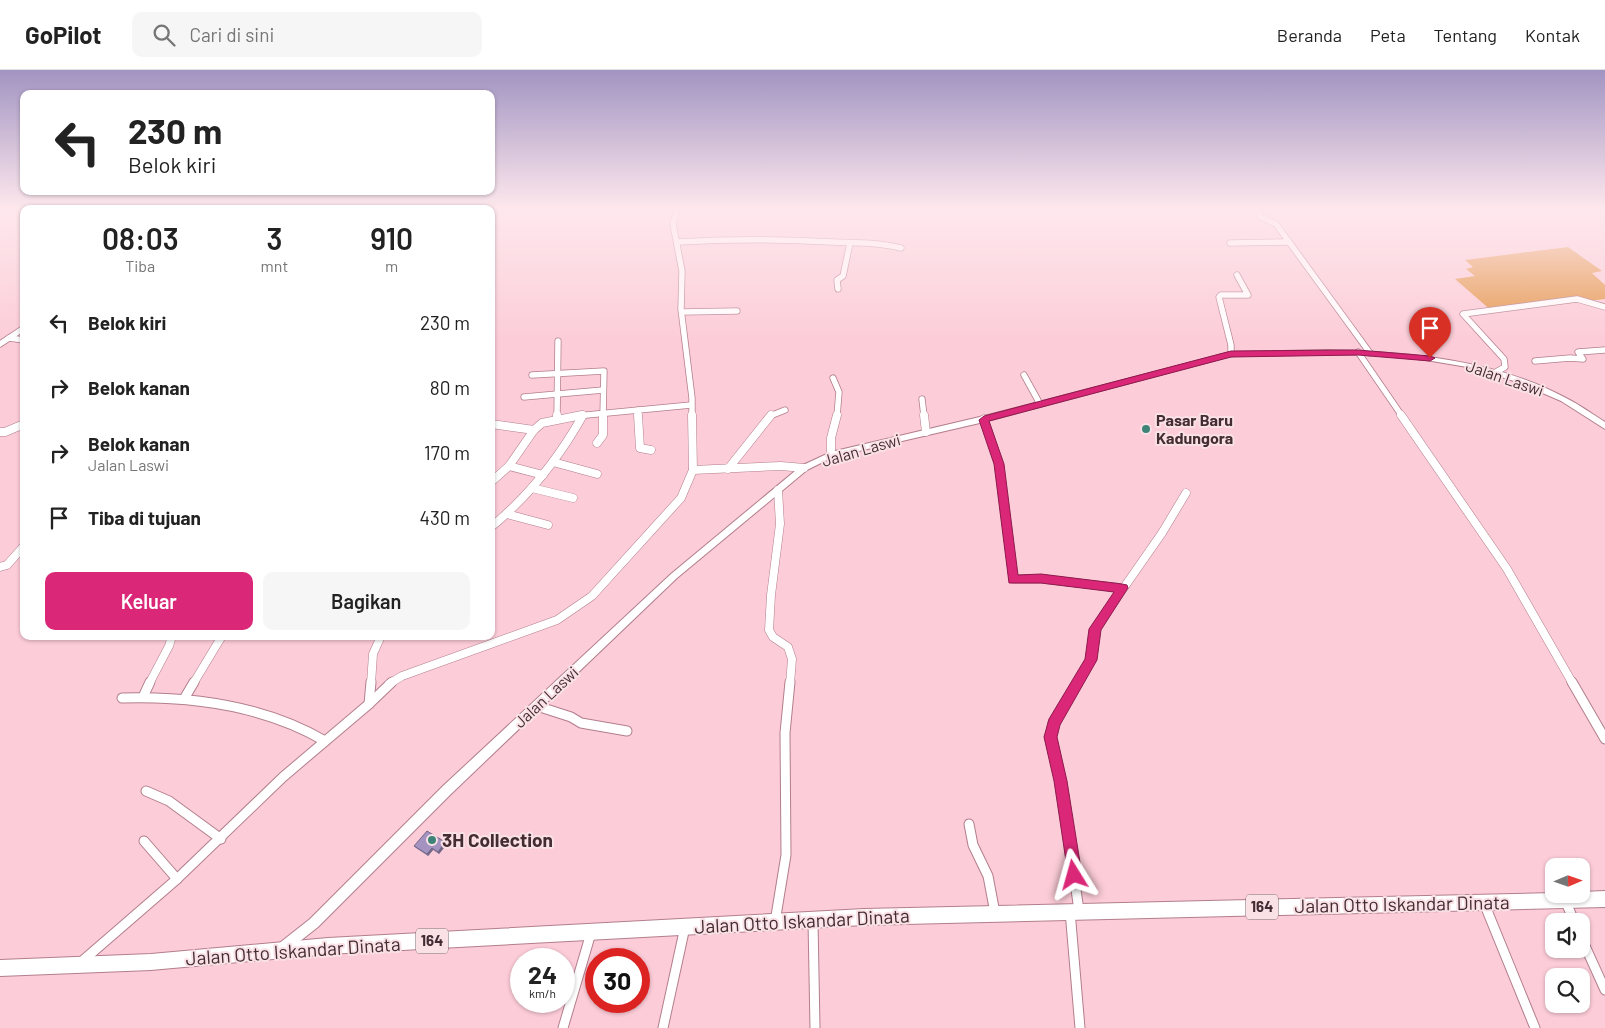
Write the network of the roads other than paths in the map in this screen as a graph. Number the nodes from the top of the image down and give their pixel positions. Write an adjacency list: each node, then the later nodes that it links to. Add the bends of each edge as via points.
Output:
1 (680, 254): 8 (street)
2 (848, 254): 5 (street, via 844,276 837,281)
3 (1297, 254): 16 (street)
4 (1237, 275): 17 (street, via 1248,295 1219,297)
5 (838, 289)
6 (1605, 307): 20 (street, via 1577,299 1463,314 1504,359 1505,367)
7 (737, 311): 8 (street)
8 (682, 312): 29 (street)
9 (20, 331): 10 (street)
10 (9, 338): 11 (street); 13 (street)
11 (20, 339)
12 (558, 341): 19 (street)
13 (0, 344)
14 (1605, 350): 18 (street, via 1578,352 1584,359)
15 (1358, 352): 16 (street, Jalan Laswi); 17 (street, Jalan Laswi); 74 (street, via 1507,569)
16 (1370, 353): 20 (street, Jalan Laswi, via 1450,360)
17 (1231, 354): 28 (street, Jalan Laswi)
18 (1535, 361)
19 (557, 372): 21 (street); 24 (street, via 604,371); 25 (street)
20 (1496, 372): 38 (street, Jalan Laswi, via 1559,398)
21 (532, 375)
22 (1024, 375): 28 (street)
23 (833, 378): 44 (street, via 840,392 831,432)
24 (603, 390): 25 (street); 32 (street)
25 (557, 395): 26 (street); 34 (street)
26 (524, 397)
27 (922, 400): 41 (street)
28 (1040, 404): 35 (street, Jalan Laswi)
29 (691, 405): 30 (street); 49 (street)
30 (638, 410): 32 (street); 43 (street, via 640,448)
31 (784, 410): 48 (street, via 771,415)
32 (604, 413): 33 (street); 42 (street, via 603,435)
33 (583, 415): 34 (street); 45 (street)
34 (557, 419): 39 (street, via 542,423)
35 (984, 420): 41 (street, Jalan Laswi); 64 (street, via 999,464 1013,579)
36 (495, 425): 39 (street)
37 (20, 426): 40 (street)
38 (1605, 426)
39 (534, 430): 46 (street)
40 (0, 432)
41 (926, 432): 44 (street, Jalan Laswi)
42 (597, 443)
43 (651, 450)
44 (831, 455): 47 (street, Jalan Laswi)
45 (553, 462): 52 (street); 53 (street)
46 (509, 466): 51 (street); 53 (street)
47 (804, 468): 48 (street); 56 (street, Jalan Laswi)
48 (728, 469): 49 (street)
49 (693, 470): 71 (street, via 681,498 598,590 577,608 557,620 402,676 387,685)
50 (495, 472): 51 (street)
51 (499, 473): 54 (street)
52 (597, 474)
53 (543, 475): 55 (street)
54 (495, 478)
55 (532, 488): 58 (street); 59 (street)
56 (778, 490): 72 (street, Jalan Laswi, via 674,576); 88 (street, via 780,524 769,630 773,637 788,647 792,658 785,733 786,855)
57 (1186, 493): 64 (street)
58 (573, 498)
59 (507, 514): 60 (street); 61 (street)
60 (495, 524)
61 (548, 525)
62 (20, 551): 63 (street, via 7,566)
63 (0, 567)
64 (1122, 588): 85 (street, via 1095,629 1091,660 1053,723 1050,737 1060,781)
65 (171, 640): 68 (street)
66 (220, 640): 70 (street)
67 (379, 640): 71 (street, via 373,654)
68 (143, 697): 69 (street); 70 (street)
69 (122, 698)
70 (184, 699): 75 (street, via 273,717 301,727)
71 (369, 704): 75 (street)
72 (537, 706): 73 (street, via 581,723); 91 (street, Jalan Laswi, via 326,910)
73 (627, 731)
74 (1605, 739)
75 (325, 741): 78 (street, via 283,777)
76 (146, 791): 78 (street, via 169,802)
77 (969, 824): 86 (street, via 973,845 988,876)
78 (221, 839): 80 (street)
79 (144, 842): 80 (street)
80 (178, 879): 93 (street)
81 (1590, 899): 82 (main road, Jalan Otto Iskandar Dinata / 164)
82 (1605, 899)
83 (1545, 901): 84 (main road, Jalan Otto Iskandar Dinata / 164)
84 (1484, 903): 85 (main road, Jalan Otto Iskandar Dinata / 164); 100 (street)
85 (1074, 911): 86 (main road, Jalan Otto Iskandar Dinata / 164); 99 (street)
86 (995, 913): 87 (main road, Jalan Otto Iskandar Dinata / 164)
87 (813, 921): 88 (main road, Jalan Otto Iskandar Dinata / 164); 98 (street)
88 (775, 922): 89 (main road, Jalan Otto Iskandar Dinata / 164)
89 (685, 927): 90 (main road, Jalan Otto Iskandar Dinata / 164); 97 (street)
90 (591, 933): 91 (main road, Jalan Otto Iskandar Dinata / 164); 96 (street)
91 (281, 949): 93 (main road, Jalan Otto Iskandar Dinata / 164)
92 (1590, 957): 95 (street)
93 (75, 966): 94 (main road, Jalan Otto Iskandar Dinata / 164)
94 (0, 968)
95 (1605, 990)
96 (564, 1028)
97 (663, 1028)
98 (816, 1028)
99 (1080, 1028)
100 (1535, 1028)

